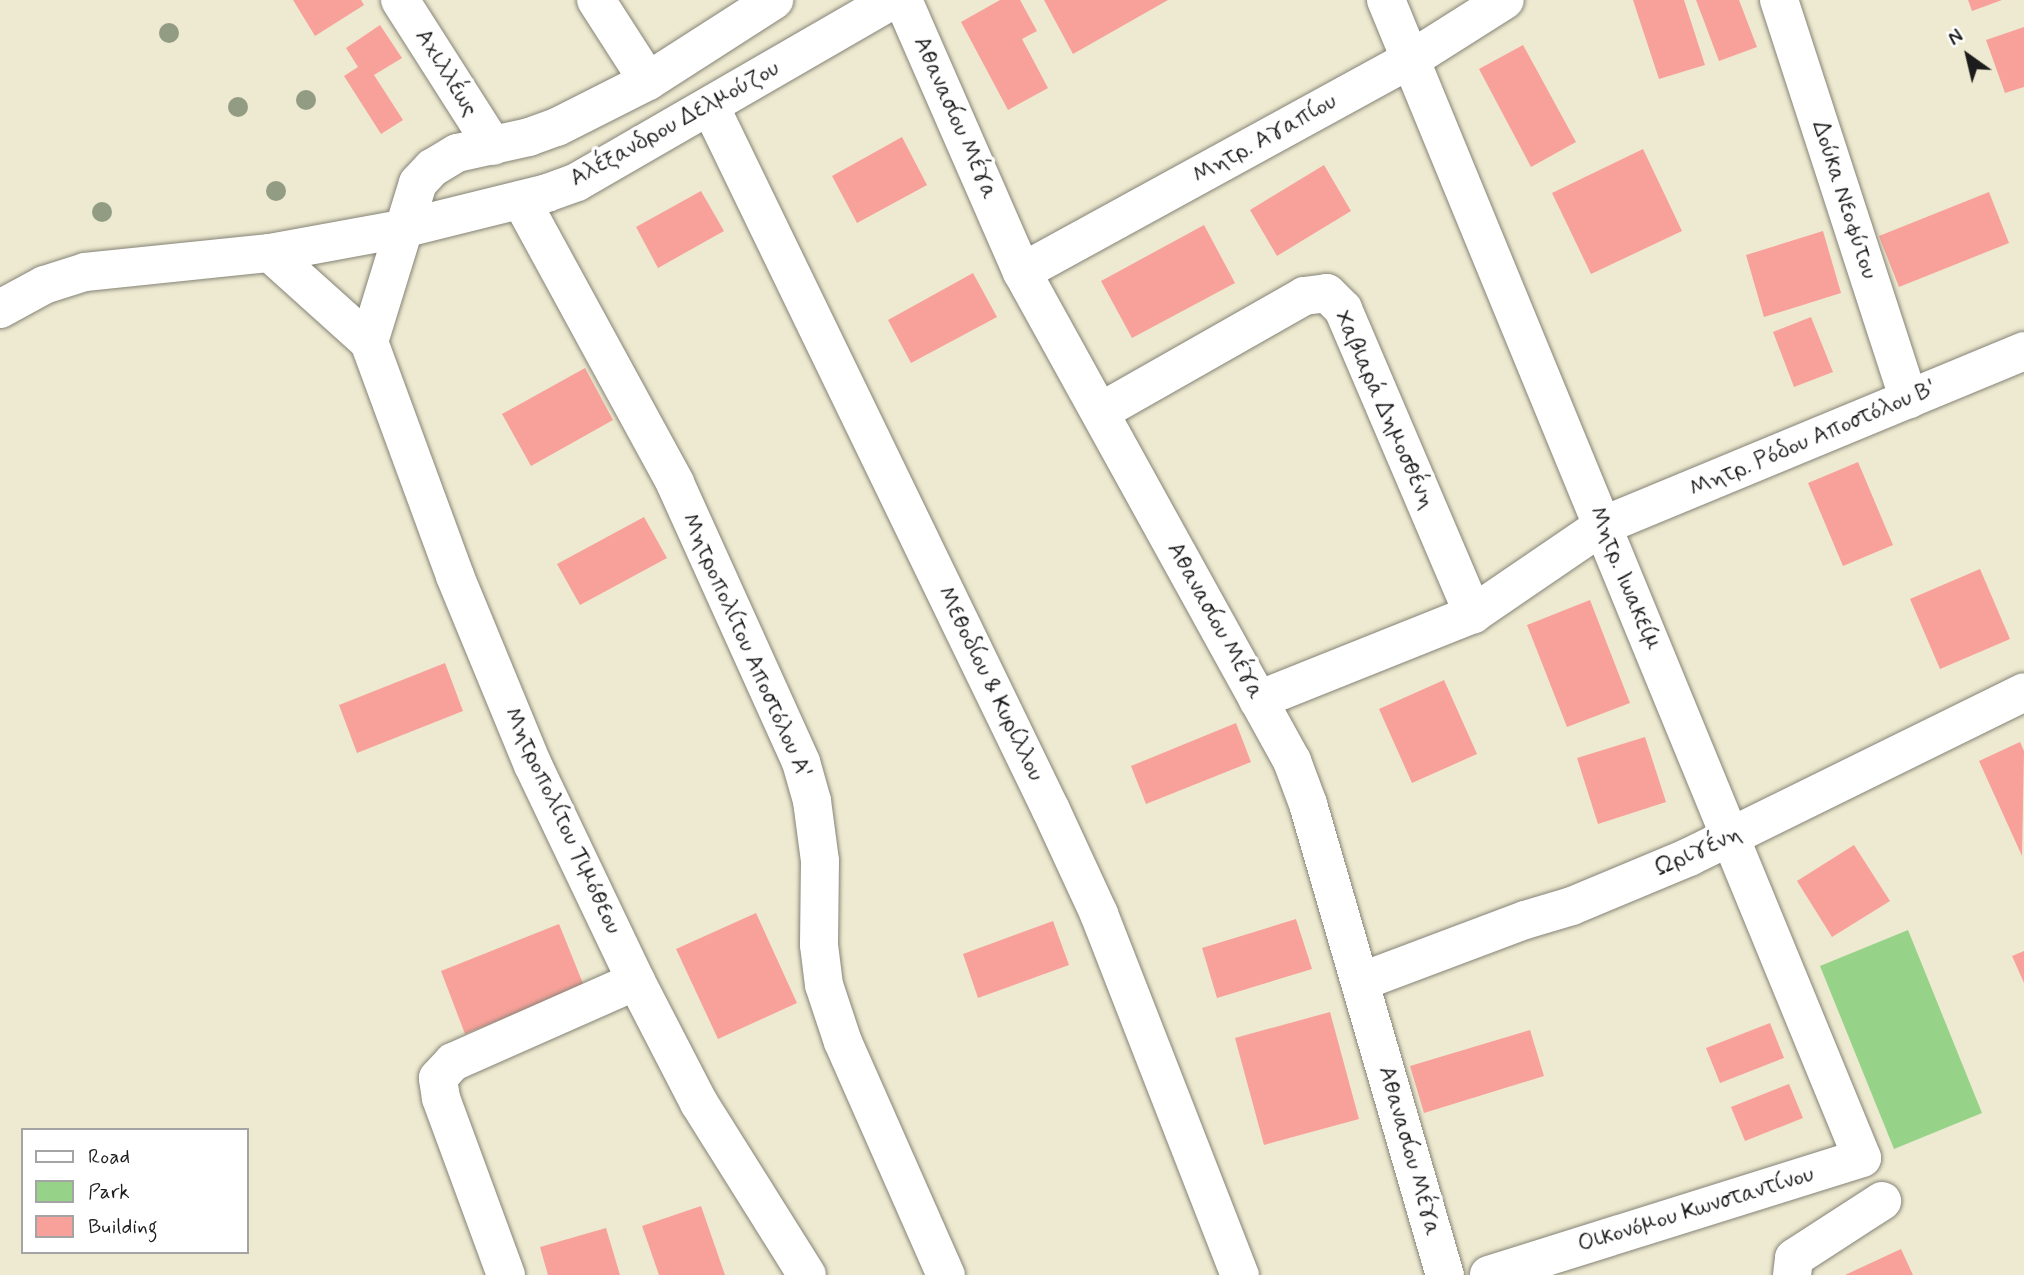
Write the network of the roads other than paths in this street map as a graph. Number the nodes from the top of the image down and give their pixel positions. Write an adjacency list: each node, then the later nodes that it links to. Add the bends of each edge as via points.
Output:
1 (400, 0): 12 (street, Αχιλλέως)
2 (596, 0): 10 (street)
3 (774, 0): 10 (street)
4 (892, 0): 11 (street, Αλέξανδρου Δελμούζου)
5 (903, 0): 16 (street, Αθανασίου Μέγα)
6 (1386, 0): 9 (street, Μητρ. Ιωακείμ)
7 (1505, 0): 9 (street, Μητρ. Αγαπίου)
8 (1779, 0): 20 (street, Δούκα Νεοφύτου)
9 (1410, 60): 16 (street, Μητρ. Αγαπίου); 22 (street, Μητρ. Ιωακείμ)
10 (648, 81): 12 (street, via 557,127)
11 (710, 106): 13 (street, Αλέξανδρου Δελμούζου, via 577,182); 34 (street, Μεθοδίου & Κυρίλλου, via 1099,914)
12 (493, 146): 14 (street, via 457,153 427,173 418,183)
13 (521, 200): 14 (street, Αλέξανδρου Δελμούζου); 33 (street, Μητροπολίτου Αποστόλου Α', via 675,483 801,762 821,861 824,985 844,1042)
14 (406, 228): 15 (street, Αλέξανδρου Δελμούζου); 18 (street)
15 (270, 253): 17 (street, Αλέξανδρου Δελμούζου, via 85,272 44,285); 18 (street)
16 (1022, 272): 21 (street, Αθανασίου Μέγα)
17 (0, 309)
18 (369, 342): 27 (street, Μητροπολίτου Τιμόθεου, via 455,576 534,765)
19 (2024, 351): 20 (street, Μητρ. Ρόδου Αποστόλου Β')
20 (1909, 399): 22 (street, Μητρ. Ρόδου Αποστόλου Β')
21 (1100, 412): 23 (street, Χαβιαρά Δημοσθένη, via 1304,296 1327,293 1343,309); 25 (street, Αθανασίου Μέγα)
22 (1602, 526): 23 (street, Μητρ. Ρόδου Αποστόλου Β'); 26 (street, Μητρ. Ιωακείμ)
23 (1473, 614): 25 (street, Μητρ. Ρόδου Αποστόλου Β')
24 (2024, 692): 26 (street, Ωριγένη)
25 (1258, 700): 28 (street, Αθανασίου Μέγα, via 1292,761 1308,803)
26 (1731, 838): 28 (street, Ωριγένη, via 1572,906); 29 (street, Μητρ. Ιωακείμ)
27 (636, 981): 31 (street, via 453,1062 438,1078 441,1098); 32 (street, Μητροπολίτου Τιμόθεου, via 719,1137)
28 (1360, 982): 35 (street, Αθανασίου Μέγα)
29 (1862, 1158): 36 (street, Οικονόμου Κωνσταντίνου)
30 (1882, 1201): 37 (street, via 1794,1258)
31 (506, 1275)
32 (807, 1275)
33 (946, 1275)
34 (1240, 1275)
35 (1446, 1275)
36 (1489, 1275)
37 (1792, 1275)

